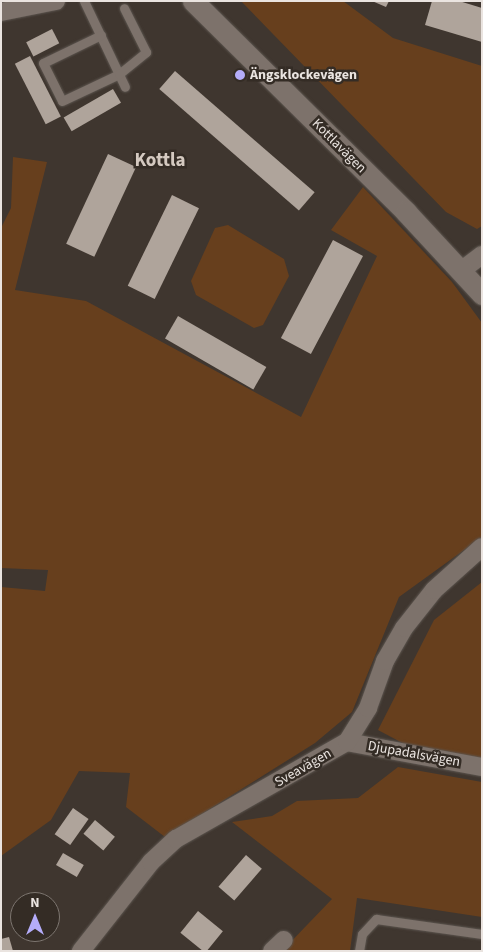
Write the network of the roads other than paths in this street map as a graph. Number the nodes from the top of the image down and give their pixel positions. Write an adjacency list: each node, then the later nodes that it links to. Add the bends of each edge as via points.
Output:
1 (56, 1): 5 (street)
2 (84, 1): 6 (lane)
3 (193, 1): 10 (street, Kottlavägen)
4 (124, 8): 7 (lane, via 146,52)
5 (1, 12)
6 (101, 35): 7 (lane); 7 (lane, via 43,63 62,101)
7 (119, 74): 8 (lane)
8 (126, 87)
9 (482, 255): 10 (street)
10 (462, 270): 11 (street, Kottlavägen)
11 (482, 294)
12 (482, 547): 13 (street, Sveavägen, via 434,590 404,628 386,661 368,708)
13 (347, 742): 14 (street, Djupadalsvägen); 16 (street, Sveavägen, via 176,839 151,862)
14 (482, 767)
15 (482, 934): 17 (lane, via 376,919 362,934)
16 (81, 951)
17 (359, 951)

